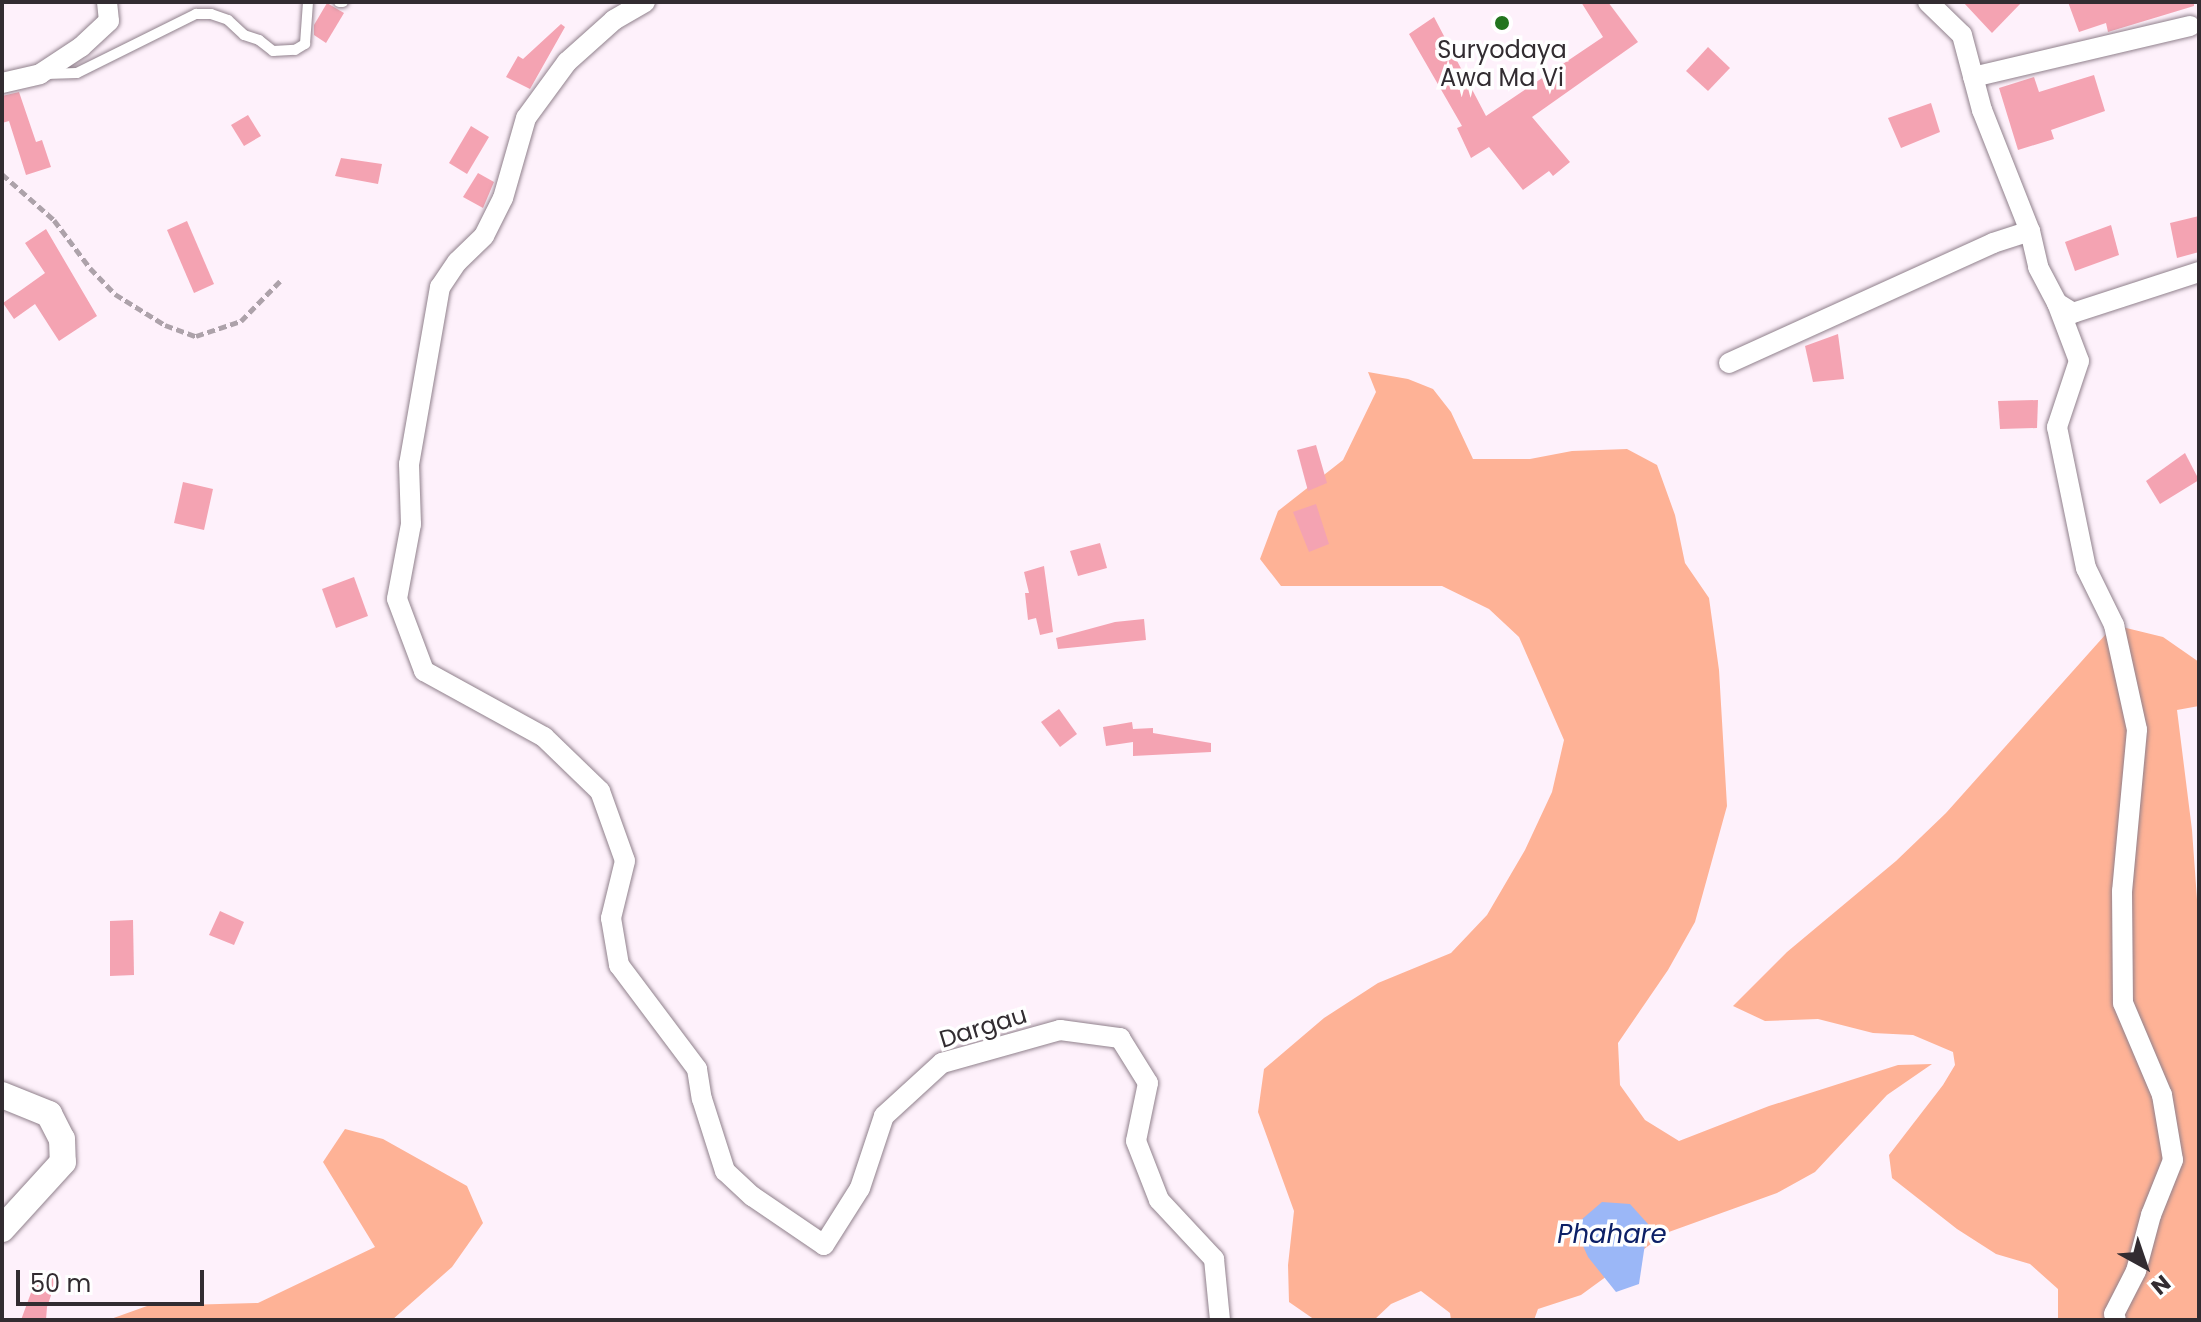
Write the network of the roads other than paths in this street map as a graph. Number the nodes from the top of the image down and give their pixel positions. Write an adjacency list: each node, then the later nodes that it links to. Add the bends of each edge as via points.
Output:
1 (107, 2): 6 (street, via 109,21)
2 (308, 2): 6 (lane, via 305,44 295,50 273,51 228,20 196,14 77,73)
3 (645, 2): 15 (street, Dargau, via 614,20 567,62 526,118 503,198 484,236 440,287 409,464 411,524 397,599 424,671 544,737 600,791 625,861 611,918 619,965 697,1069 725,1171 752,1196 824,1245 860,1188 884,1116 942,1063 1060,1030 1120,1038 1148,1083 1136,1141 1159,1200 1214,1259)
4 (1928, 2): 7 (street, via 1962,35)
5 (2190, 26): 7 (street)
6 (40, 74): 8 (street)
7 (1973, 77): 9 (street)
8 (2, 83)
9 (2030, 231): 11 (street, via 2038,267); 12 (street)
10 (2199, 272): 11 (street, via 2073,313)
11 (2057, 303): 16 (street, via 2079,361 2057,427 2086,568 2114,625 2137,730 2122,891 2123,1003 2162,1095 2173,1160)
12 (1729, 363)
13 (2, 1095): 14 (street, via 49,1114 62,1139 63,1162)
14 (2, 1229)
15 (1220, 1320)
16 (2116, 1320)

